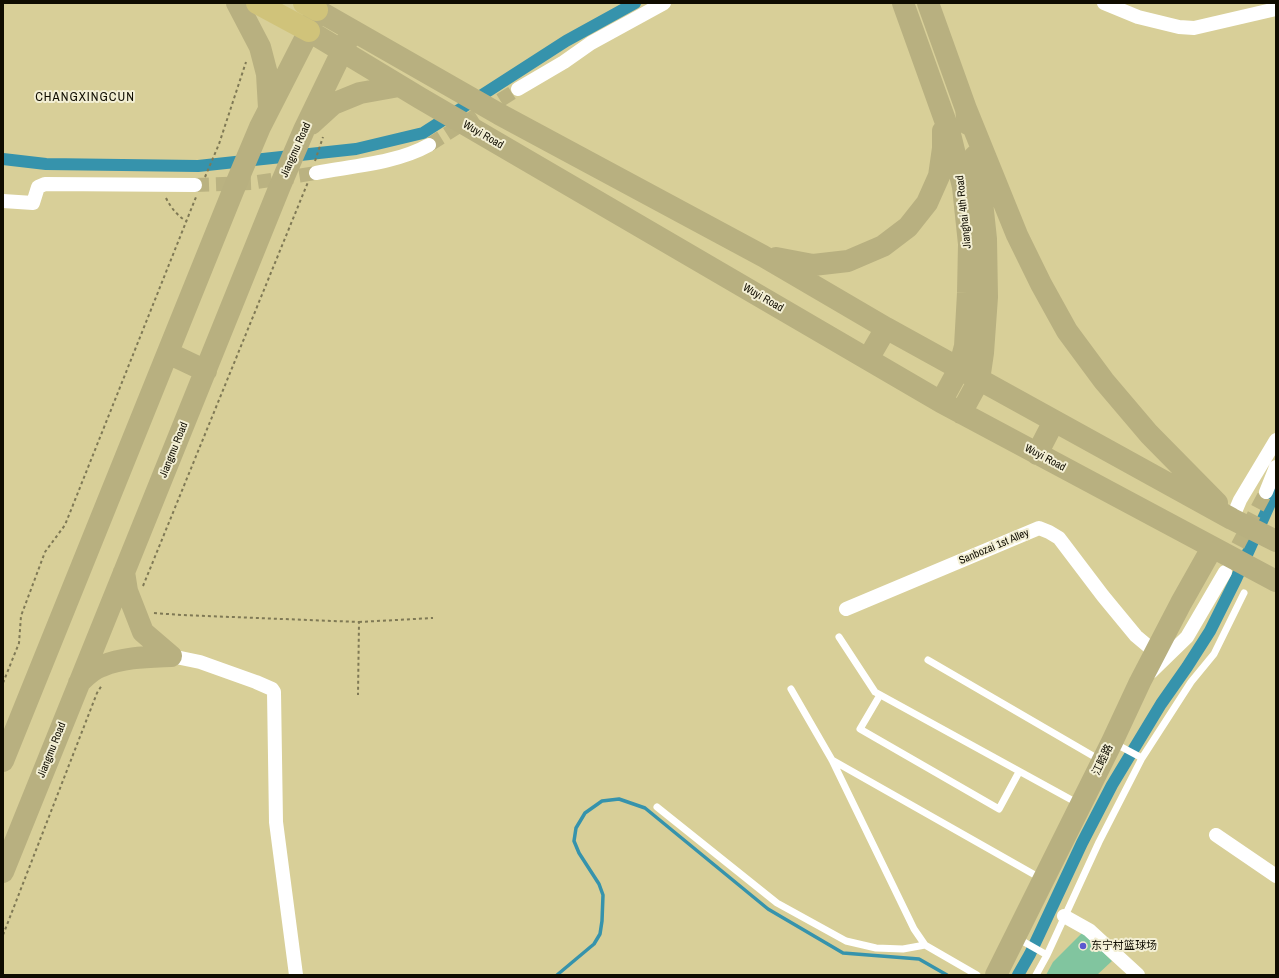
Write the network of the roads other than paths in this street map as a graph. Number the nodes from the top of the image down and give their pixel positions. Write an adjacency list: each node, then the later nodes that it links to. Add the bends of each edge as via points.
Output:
1 (237, 3): 14 (main road, via 260,47 267,74)
2 (257, 3): 9 (highway, Wuyi Road)
3 (664, 3): 13 (street, via 591,43)
4 (903, 3): 16 (main road, Jianghai 4th Road)
5 (928, 3): 15 (main road, Jianghai 4th Road)
6 (1104, 3): 8 (street, via 1138,17 1194,28)
7 (311, 7): 9 (main road); 10 (main road)
8 (1276, 9)
9 (309, 31): 11 (main road, Wuyi Road); 14 (main road)
10 (352, 31): 11 (main road, Jiangmu Road); 22 (main road, via 499,114)
11 (341, 52): 12 (main road, Wuyi Road); 17 (main road, Jiangmu Road)
12 (399, 86): 17 (main road, via 360,93 333,104); 26 (main road, Wuyi Road)
13 (518, 89)
14 (269, 108): 25 (main road)
15 (966, 109): 23 (main road, Jianghai 4th Road, via 980,183 986,239); 37 (main road, via 1017,235 1068,331 1104,381 1149,434)
16 (942, 110): 22 (main road, via 943,148 938,176 927,203 908,227 883,246 848,261 813,265); 23 (main road, Jianghai 4th Road, via 963,187)
17 (314, 132): 28 (main road, Jiangmu Road, via 280,186)
18 (429, 145): 19 (street, via 416,152 378,162)
19 (313, 172)
20 (198, 188): 21 (street, via 162,185 45,184 38,187 32,204)
21 (3, 201)
22 (763, 256): 24 (main road)
23 (978, 295): 27 (main road, Jianghai 4th Road); 29 (main road, Jianghai 4th Road, via 983,353)
24 (886, 328): 26 (main road); 27 (main road)
25 (168, 353): 28 (main road); 55 (main road)
26 (868, 359): 30 (main road, Wuyi Road)
27 (959, 369): 29 (main road); 30 (main road, Jianghai 4th Road)
28 (206, 371): 40 (main road, Jiangmu Road)
29 (979, 380): 31 (main road); 32 (main road)
30 (941, 402): 31 (main road, Wuyi Road)
31 (960, 412): 34 (main road, Wuyi Road)
32 (1054, 421): 34 (main road); 37 (main road)
33 (1276, 440): 37 (street, via 1240,500)
34 (1037, 454): 39 (main road, Wuyi Road)
35 (1276, 467): 36 (street)
36 (1266, 492)
37 (1233, 519): 38 (main road)
38 (1276, 541)
39 (1219, 557): 41 (main road, Wuyi Road); 45 (main road, 江睦路, via 1181,603); 48 (street, via 1187,637)
40 (124, 572): 46 (main road, via 127,591 143,632); 49 (main road, Jiangmu Road)
41 (1271, 578)
42 (1244, 593): 53 (lane, via 1214,654 1191,682)
43 (846, 609): 45 (street, Sanbozai 1st Alley, via 1039,528 1059,538 1113,609 1136,636)
44 (839, 637): 51 (lane, via 875,692)
45 (1155, 652): 48 (main road, 江睦路)
46 (171, 656): 49 (main road, via 134,658 101,666 89,673); 68 (street, via 207,664 261,684 274,692 276,822)
47 (928, 660): 56 (lane)
48 (1140, 682): 52 (main road, 江睦路)
49 (79, 684): 61 (main road, Jiangmu Road)
50 (791, 689): 54 (lane)
51 (880, 695): 57 (lane); 57 (lane, via 860,729 999,809)
52 (1112, 742): 53 (lane); 56 (main road, 江睦路)
53 (1142, 758): 64 (lane)
54 (832, 760): 63 (lane); 66 (lane, via 914,929)
55 (3, 761)
56 (1102, 761): 58 (main road, 江睦路)
57 (1018, 772): 58 (lane)
58 (1080, 805): 63 (main road, 江睦路)
59 (657, 807): 66 (lane, via 777,904 846,941 876,948 903,949)
60 (1216, 835): 62 (street)
61 (3, 872)
62 (1276, 876)
63 (1044, 880): 65 (main road, 江睦路)
64 (1064, 916): 67 (lane); 72 (street, via 1089,930)
65 (1016, 938): 67 (lane); 70 (main road, 江睦路)
66 (925, 946): 69 (lane)
67 (1046, 954): 71 (lane)
68 (296, 975)
69 (977, 975)
70 (996, 975)
71 (1036, 975)
72 (1138, 975)

